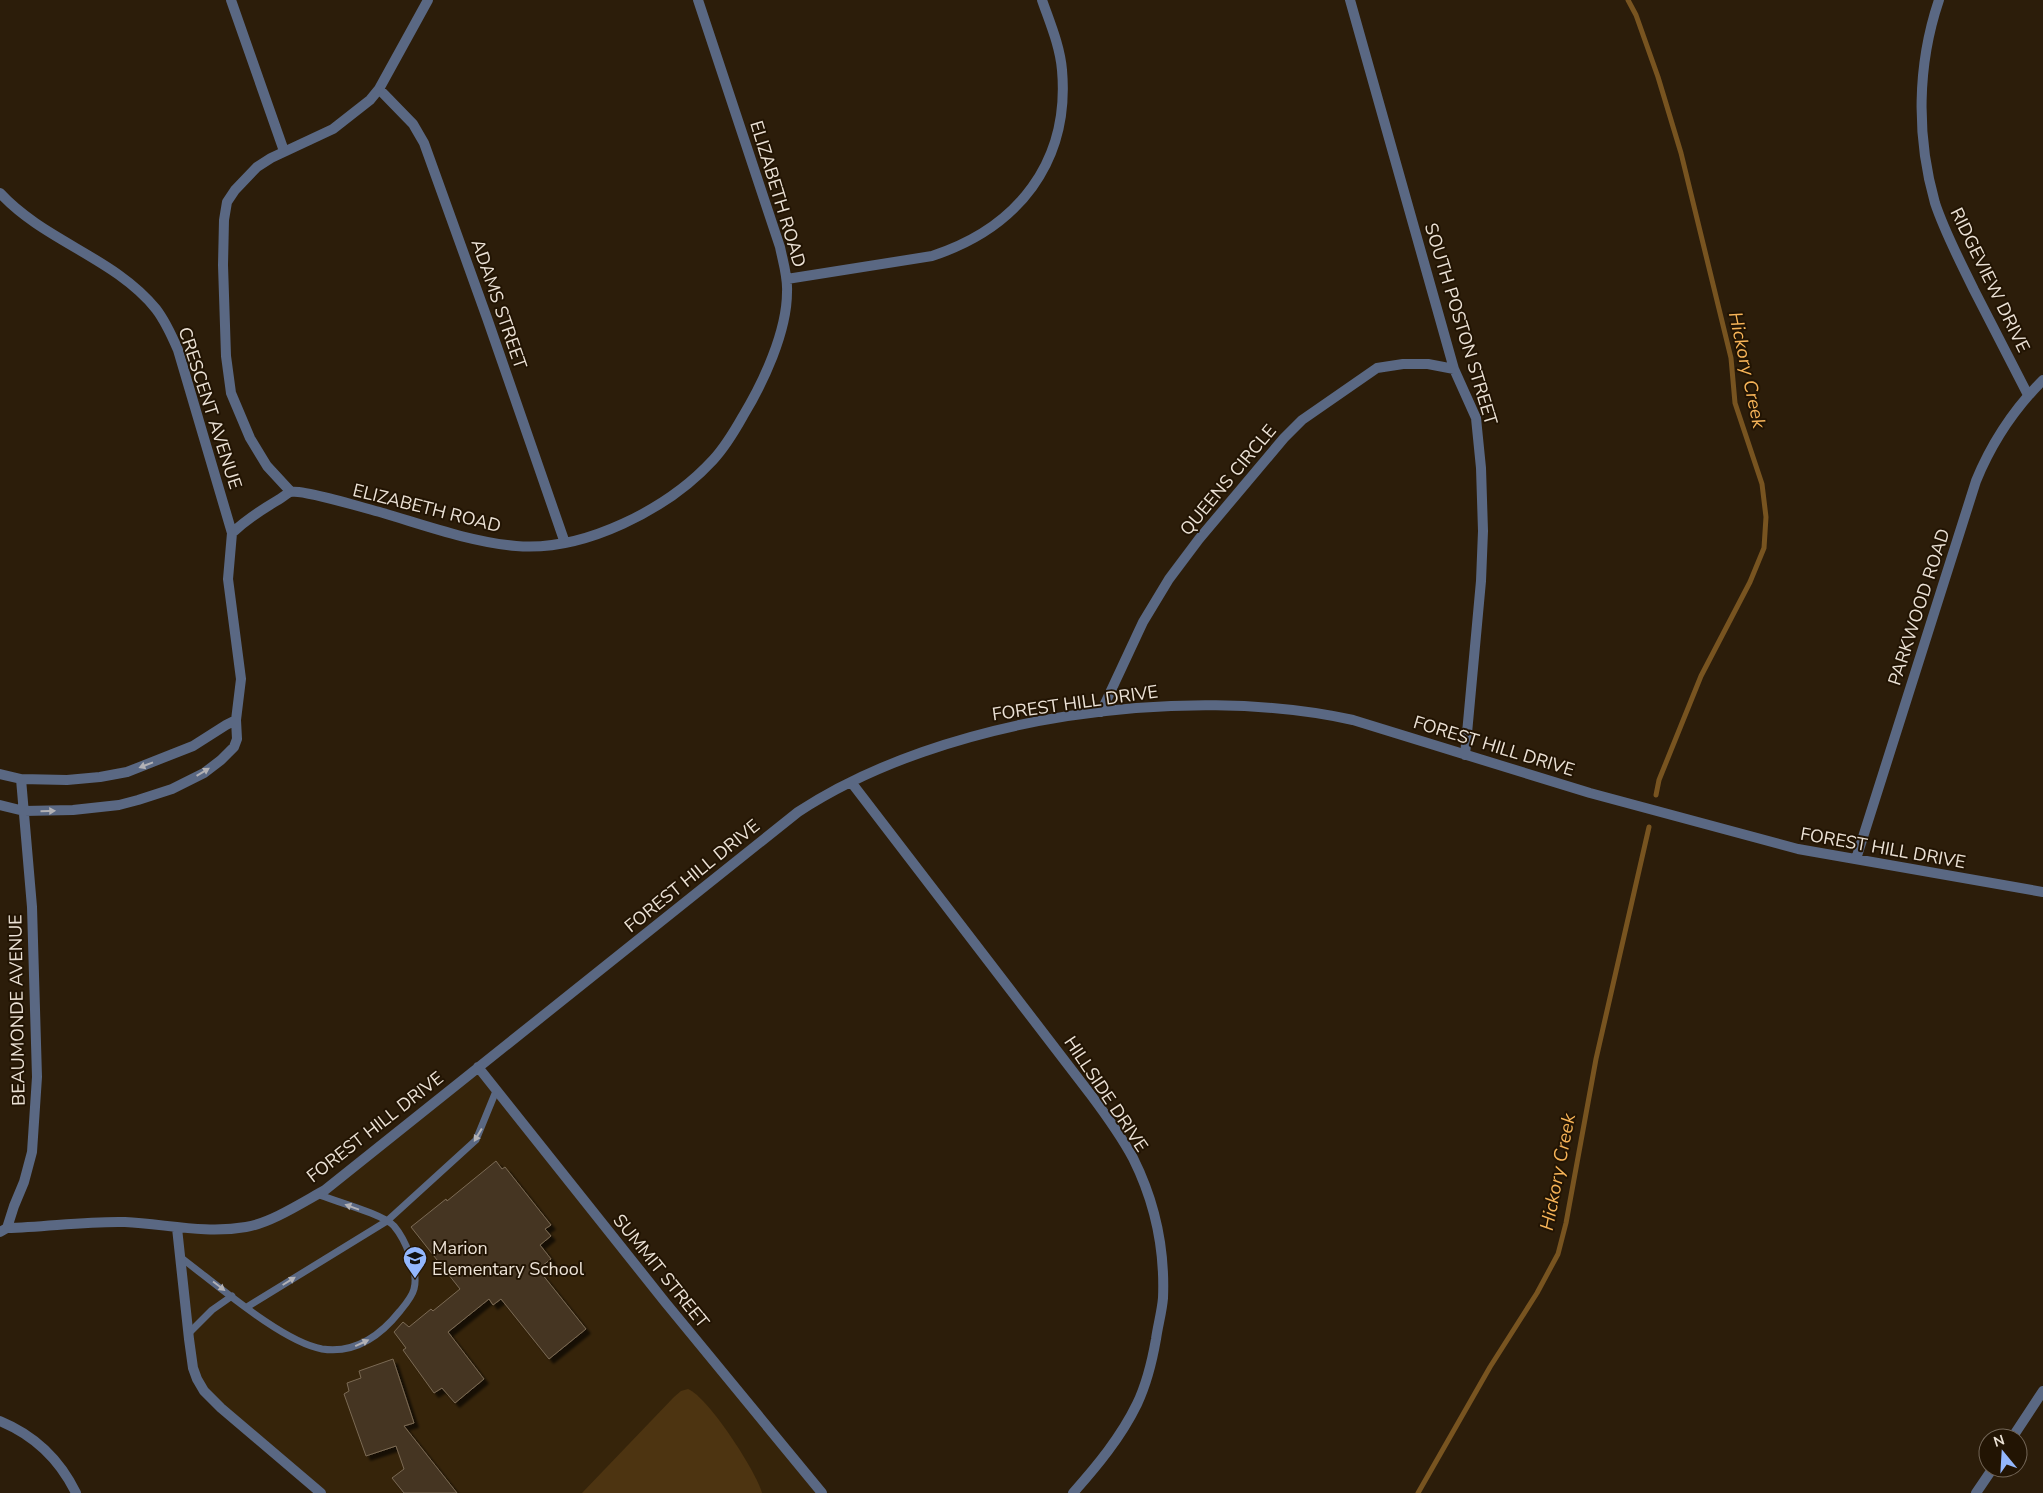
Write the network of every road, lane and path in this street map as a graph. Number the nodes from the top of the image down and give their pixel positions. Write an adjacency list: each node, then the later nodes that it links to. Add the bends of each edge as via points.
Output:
1 (231, 0): 8 (street)
2 (428, 0): 7 (street)
3 (698, 0): 10 (street, ELIZABETH ROAD, via 755,168)
4 (1042, 0): 10 (street, via 1062,68 1060,118 1045,166 1017,207 977,238 932,256)
5 (1350, 0): 11 (street, SOUTH POSTON STREET)
6 (1939, 0): 13 (street, RIDGEVIEW DRIVE, via 1925,54 1922,91 1927,167 1949,239)
7 (380, 89): 8 (street, via 340,124); 16 (street, ADAMS STREET, via 413,124 424,143)
8 (284, 151): 14 (street, via 245,178 227,202 224,265 226,356 231,393 250,438 267,466)
9 (0, 193): 15 (street, CRESCENT AVENUE, via 30,219 126,281 158,311 178,350)
10 (787, 279): 16 (street, ELIZABETH ROAD, via 784,318 762,379 732,436 712,460 678,491 646,511 610,528)
11 (1454, 369): 17 (street, QUEENS CIRCLE, via 1428,364 1377,368 1302,420 1199,539 1169,579 1143,622); 19 (street, SOUTH POSTON STREET, via 1476,418 1483,531)
12 (2043, 380): 13 (street, PARKWOOD ROAD)
13 (2028, 395): 25 (street, PARKWOOD ROAD, via 1998,436 1976,481)
14 (291, 492): 15 (street, via 254,514); 16 (street, ELIZABETH ROAD, via 373,510 484,542 517,546)
15 (232, 533): 18 (street, via 228,579 241,679)
16 (565, 543)
17 (1101, 712): 19 (street, FOREST HILL DRIVE, via 1215,704 1266,706 1353,720); 22 (street, FOREST HILL DRIVE, via 978,735 930,749)
18 (236, 720): 21 (street, one-way to 21, via 193,746 127,772 100,778); 24 (street, one-way to 18, via 118,805 172,789 204,773 234,746)
19 (1466, 754): 25 (street, FOREST HILL DRIVE, via 1732,833)
20 (0, 774): 21 (street)
21 (21, 779): 24 (street, BEAUMONDE AVENUE)
22 (851, 782): 27 (street, FOREST HILL DRIVE, via 798,812); 44 (street, HILLSIDE DRIVE, via 1092,1095 1133,1158 1158,1226 1163,1300 1151,1370 1137,1404 1111,1447)
23 (0, 805): 24 (street)
24 (24, 812): 32 (street, BEAUMONDE AVENUE, via 32,907 36,1086 32,1152 24,1182)
25 (1856, 859): 26 (street, FOREST HILL DRIVE)
26 (2043, 892)
27 (478, 1067): 28 (street, SUMMIT STREET); 29 (street, FOREST HILL DRIVE)
28 (496, 1091): 30 (lane, one-way to 30, via 476,1140); 43 (street, SUMMIT STREET)
29 (317, 1194): 30 (lane, one-way to 29); 31 (street, FOREST HILL DRIVE, via 293,1209 248,1227 215,1230)
30 (387, 1220): 35 (lane, one-way to 30); 35 (lane, one-way to 30, via 282,1332 322,1349 353,1347 373,1338 389,1325 415,1289 410,1253)
31 (177, 1228): 32 (street, FOREST HILL DRIVE, via 125,1222 56,1224); 33 (street)
32 (4, 1230)
33 (180, 1257): 34 (lane, one-way to 34); 36 (street)
34 (232, 1296): 35 (lane); 36 (lane)
35 (247, 1307)
36 (188, 1334): 42 (street, via 193,1368 204,1392)
37 (2043, 1391): 39 (street)
38 (0, 1421): 41 (street, via 21,1431 54,1458)
39 (2019, 1428)
40 (1986, 1478): 45 (street)
41 (76, 1493)
42 (321, 1493)
43 (822, 1493)
44 (1073, 1493)
45 (1976, 1493)

